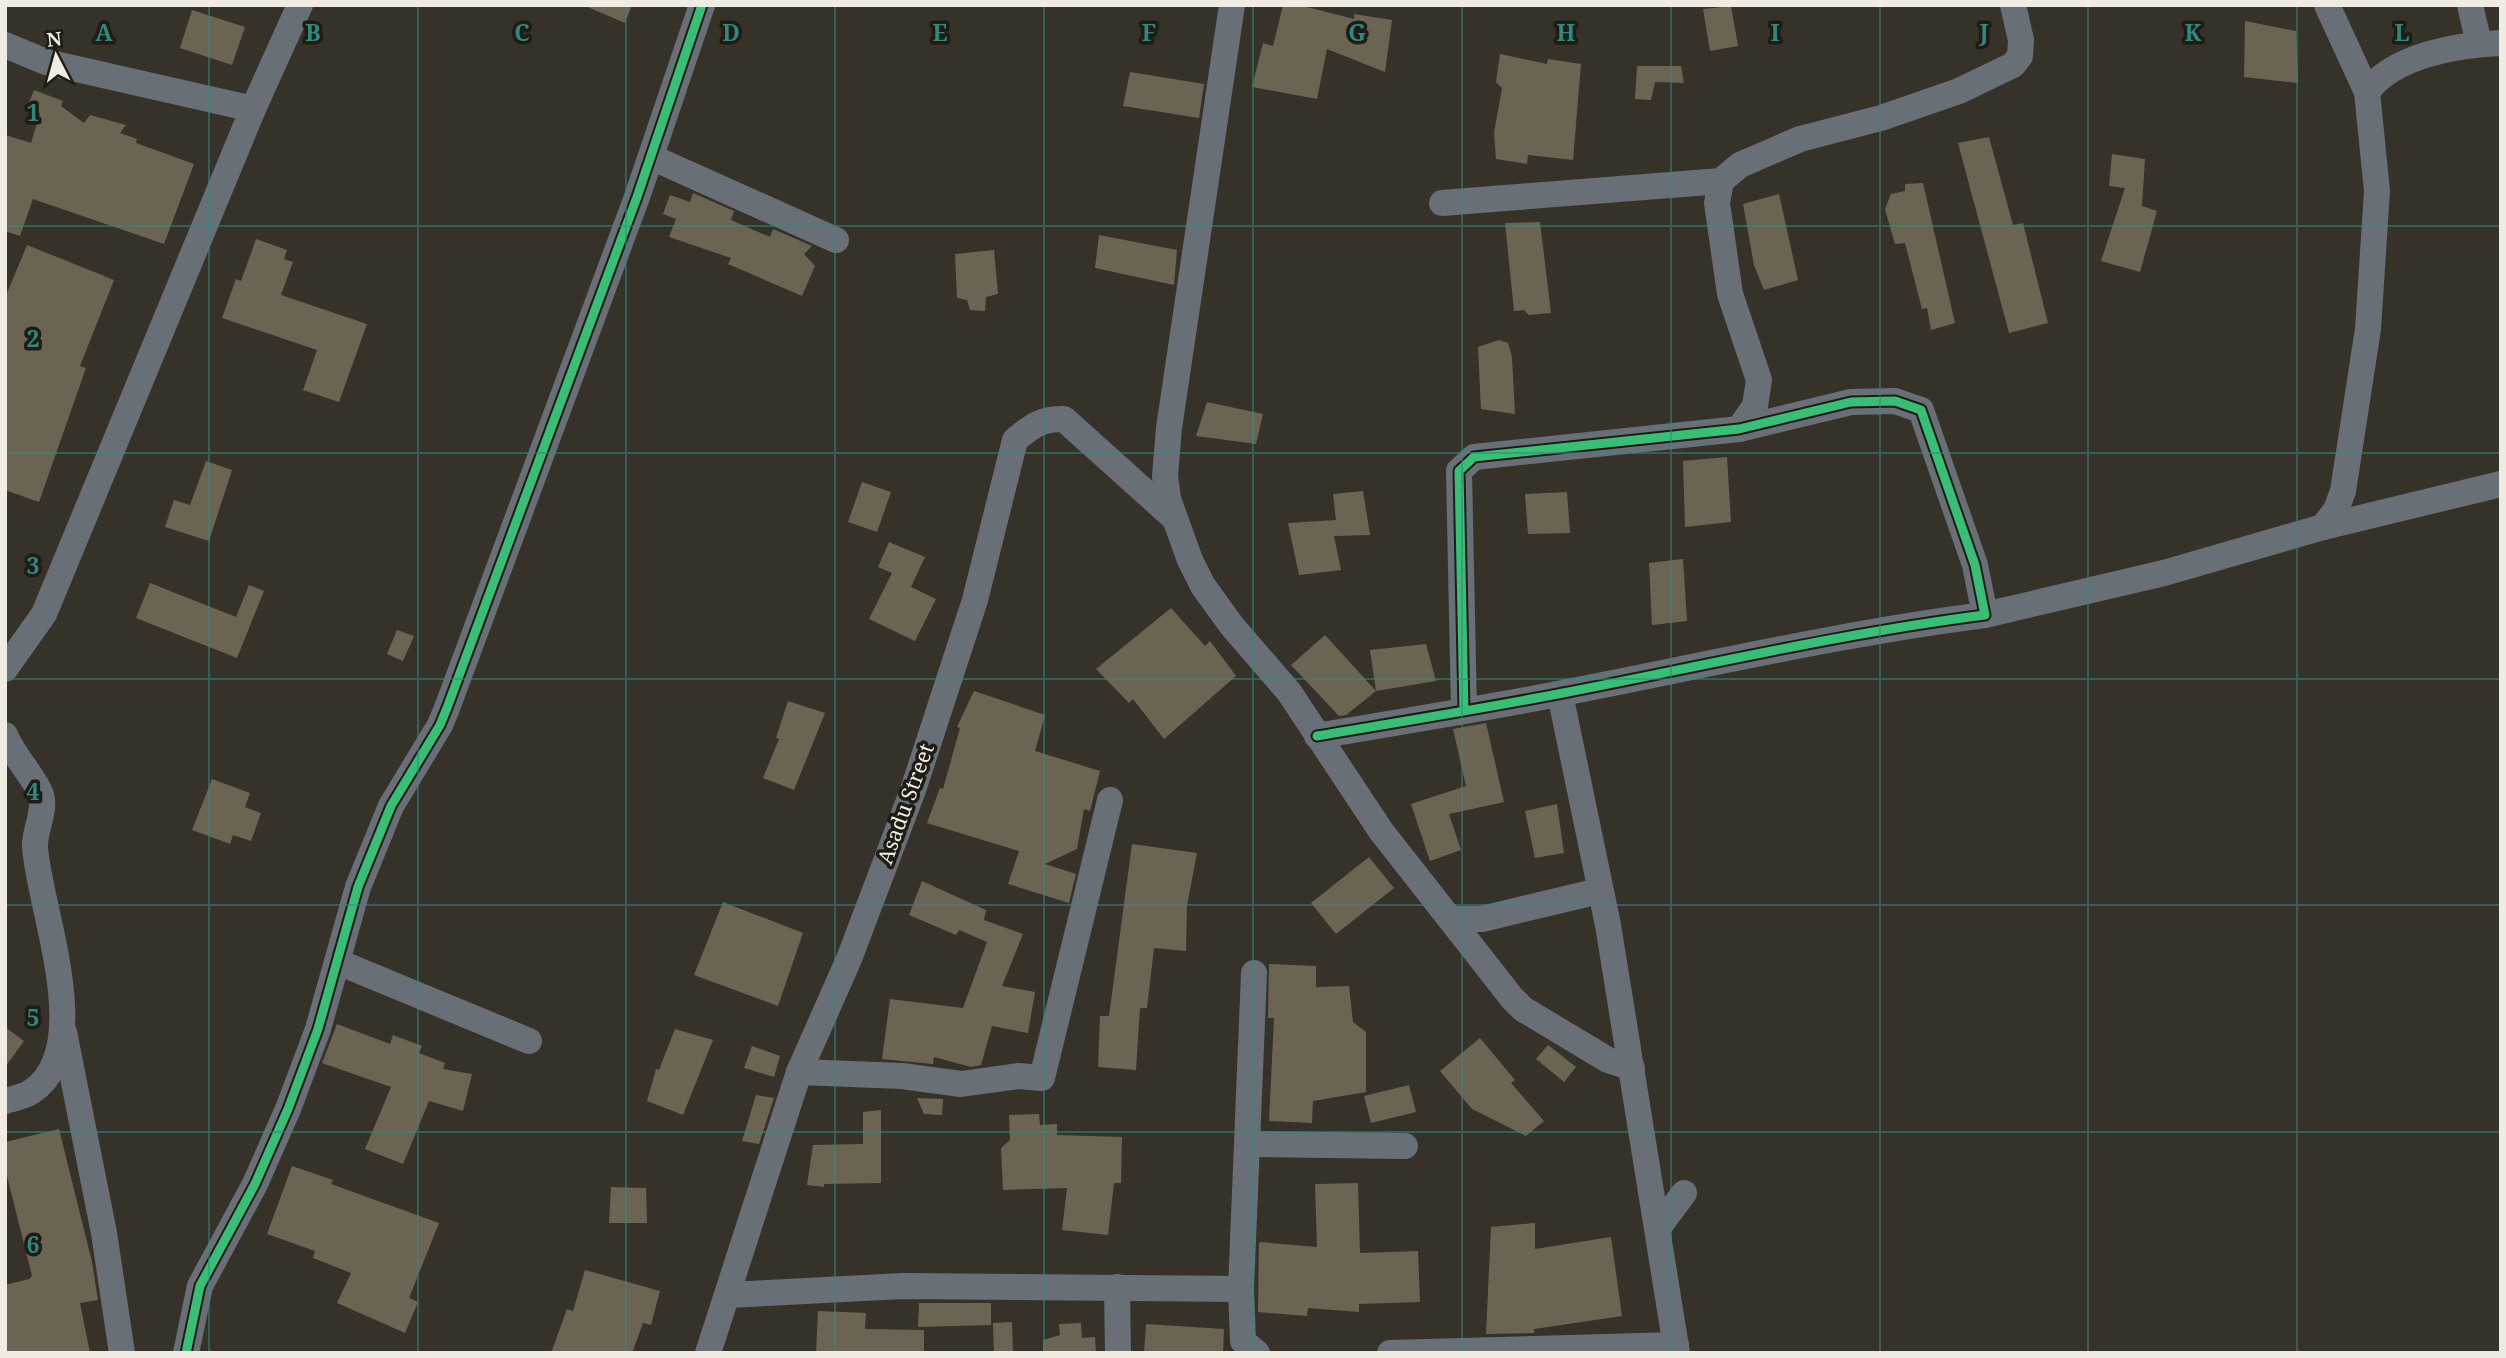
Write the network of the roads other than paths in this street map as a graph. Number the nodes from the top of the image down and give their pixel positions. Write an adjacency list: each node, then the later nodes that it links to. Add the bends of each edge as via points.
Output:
1 (299, 5): 10 (street)
2 (702, 5): 11 (street)
3 (1232, 5): 19 (street, via 1169,428 1165,476)
4 (2013, 5): 12 (street, via 2021,40 2020,56 2013,65 1959,91 1800,139 1740,165)
5 (2327, 5): 9 (street)
6 (2470, 5): 7 (street)
7 (2490, 43): 9 (street, via 2395,67 2378,76)
8 (5, 45): 10 (street, via 46,62)
9 (2367, 92): 20 (street, via 2377,191 2368,329 2343,491)
10 (253, 109): 22 (street, via 44,614)
11 (651, 157): 14 (street); 30 (street, via 443,717 391,806 358,887)
12 (1721, 181): 13 (street); 15 (street, via 1717,203 1730,294)
13 (1442, 203)
14 (836, 240)
15 (1759, 380): 16 (street, via 1778,401); 17 (street, via 1755,406)
16 (1802, 414): 17 (street); 21 (street, via 1851,402 1895,401 1921,410 1975,565)
17 (1739, 429): 24 (street, via 1474,457 1459,471)
18 (2501, 484): 20 (street)
19 (1173, 517): 26 (street, via 1203,586 1289,692); 35 (street, Asadu Street, via 1064,419 1047,418 1016,440 975,600 913,790 849,959)
20 (2323, 527): 21 (street, via 2164,573)
21 (1985, 615): 23 (street, via 1886,628)
22 (5, 668)
23 (1560, 694): 24 (street); 28 (street)
24 (1464, 711): 26 (street)
25 (5, 735): 32 (street, via 40,793 35,849 52,926)
26 (1317, 736): 29 (street, via 1381,831)
27 (1110, 800): 35 (street, via 1042,1078 1018,1076 961,1084 902,1076)
28 (1599, 891): 29 (street, via 1482,919); 34 (street)
29 (1453, 919): 34 (street, via 1523,1009 1608,1060)
30 (338, 962): 33 (street); 46 (street, via 288,1109 255,1184 200,1286)
31 (1254, 973): 37 (street)
32 (64, 1030): 36 (street, via 49,1074); 45 (street)
33 (529, 1041)
34 (1632, 1068): 40 (street)
35 (799, 1072): 43 (street, Asadu Street)
36 (18, 1097)
37 (1247, 1144): 38 (street); 42 (street)
38 (1405, 1146)
39 (1684, 1193): 40 (street)
40 (1658, 1228): 44 (street)
41 (1117, 1287): 42 (street); 43 (street, via 903,1286); 48 (street)
42 (1241, 1289): 49 (street, via 1243,1341)
43 (728, 1295): 47 (street, Asadu Street)
44 (1677, 1349): 50 (street)
45 (122, 1353)
46 (186, 1353)
47 (708, 1353)
48 (1118, 1353)
49 (1257, 1353)
50 (1390, 1353)

